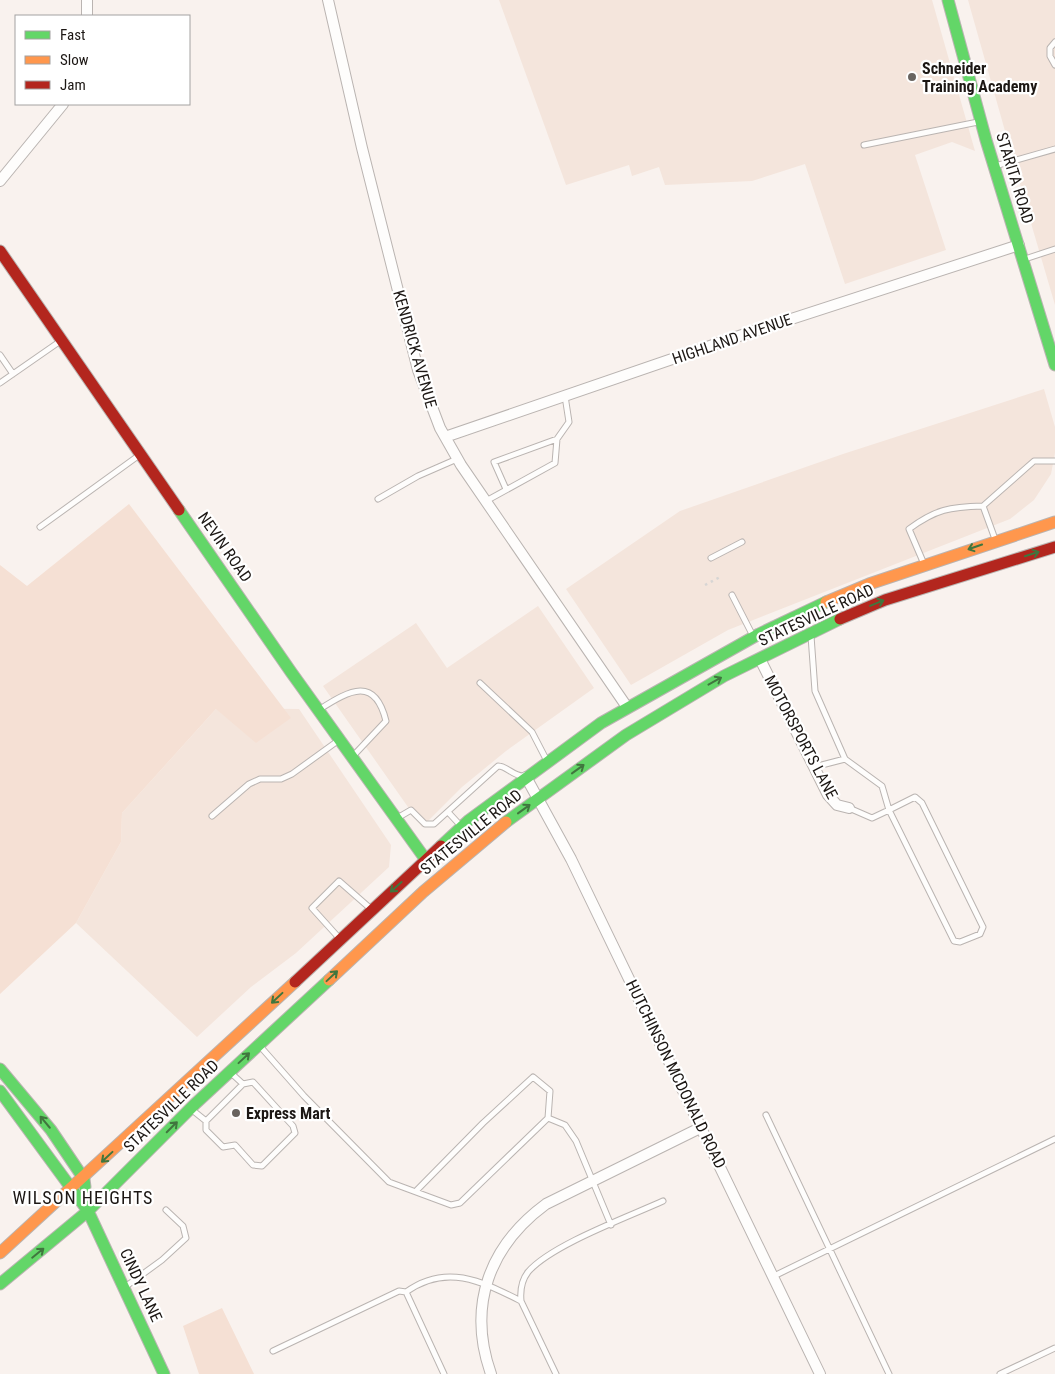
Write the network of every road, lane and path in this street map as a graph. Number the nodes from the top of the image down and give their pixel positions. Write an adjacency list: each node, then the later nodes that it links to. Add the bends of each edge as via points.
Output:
1 (87, 0): 4 (street)
2 (328, 0): 23 (street, KENDRICK AVENUE, via 403,315 426,396)
3 (948, 0): 8 (main road, STARITA ROAD)
4 (87, 15)
5 (1055, 42): 6 (lane, via 1050,48)
6 (1055, 65)
7 (62, 105): 12 (street)
8 (981, 122): 9 (lane); 11 (main road, STARITA ROAD)
9 (864, 145)
10 (1055, 149): 11 (lane)
11 (994, 166): 13 (main road, STARITA ROAD)
12 (0, 181)
13 (1019, 245): 16 (main road, STARITA ROAD); 22 (street, HIGHLAND AVENUE)
14 (1055, 249): 16 (lane)
15 (0, 251): 17 (main road, NEVIN ROAD)
16 (1023, 259): 19 (main road, STARITA ROAD, via 1046,326)
17 (62, 340): 20 (lane); 25 (main road, NEVIN ROAD)
18 (0, 355): 20 (lane)
19 (1055, 365)
20 (13, 374): 21 (lane)
21 (0, 383)
22 (564, 396): 23 (street, HIGHLAND AVENUE); 24 (lane, via 569,422)
23 (445, 437): 26 (street, KENDRICK AVENUE)
24 (557, 439): 28 (lane, via 555,463); 28 (lane, via 494,462)
25 (140, 454): 33 (lane); 47 (main road, NEVIN ROAD)
26 (458, 459): 29 (lane, via 418,476); 30 (street, KENDRICK AVENUE)
27 (1055, 461): 31 (lane, via 1034,461)
28 (506, 490): 30 (lane)
29 (378, 499)
30 (486, 502): 46 (street, KENDRICK AVENUE)
31 (983, 506): 34 (lane); 38 (lane, via 954,507 929,515 909,529)
32 (1055, 522): 34 (main road, STATESVILLE ROAD)
33 (40, 527)
34 (996, 540): 38 (main road, STATESVILLE ROAD, one-way to 38)
35 (742, 542): 37 (lane)
36 (1055, 547): 42 (main road, STATESVILLE ROAD, one-way to 36, via 885,600)
37 (711, 558)
38 (924, 564): 43 (main road, STATESVILLE ROAD, via 868,584)
39 (722, 576): 40 (path)
40 (705, 586)
41 (732, 595): 43 (lane)
42 (811, 633): 44 (main road, STATESVILLE ROAD); 50 (lane, via 814,691)
43 (753, 637): 46 (main road, STATESVILLE ROAD)
44 (760, 659): 52 (street, MOTORSPORTS LANE); 54 (main road, STATESVILLE ROAD, one-way to 44, via 662,711)
45 (480, 683): 51 (lane, via 532,732)
46 (627, 707): 51 (main road, STATESVILLE ROAD)
47 (318, 710): 48 (main road, NEVIN ROAD); 49 (lane, via 343,694 364,690 373,694 383,707 386,721)
48 (340, 740): 49 (main road, NEVIN ROAD); 58 (lane, via 292,774 249,784)
49 (352, 757): 59 (main road, NEVIN ROAD)
50 (845, 759): 52 (lane); 56 (lane, via 882,786)
51 (548, 761): 53 (main road, STATESVILLE ROAD)
52 (814, 767): 55 (street, MOTORSPORTS LANE, via 828,795 837,805)
53 (526, 777): 54 (street, HUTCHINSON MCDONALD ROAD); 57 (lane, via 514,775 498,766); 60 (main road, STATESVILLE ROAD)
54 (539, 797): 64 (main road, STATESVILLE ROAD, one-way to 54, via 422,892); 73 (street, HUTCHINSON MCDONALD ROAD)
55 (849, 808): 56 (lane, via 872,818)
56 (889, 810): 56 (lane, via 954,941 960,942 980,934 983,927 922,803 915,797)
57 (448, 812): 59 (lane, via 429,826 411,810); 60 (lane)
58 (212, 816)
59 (396, 819): 61 (main road, NEVIN ROAD)
60 (462, 827): 61 (main road, STATESVILLE ROAD)
61 (426, 860): 62 (main road, STATESVILLE ROAD, one-way to 62)
62 (372, 910): 63 (main road, STATESVILLE ROAD); 63 (lane, via 340,881 312,908)
63 (340, 939): 75 (main road, STATESVILLE ROAD, one-way to 75)
64 (258, 1045): 66 (main road, STATESVILLE ROAD, one-way to 64); 78 (lane, via 389,1182)
65 (0, 1069): 75 (main road, CINDY LANE, one-way to 65, via 51,1130)
66 (230, 1072): 67 (lane); 69 (main road, STATESVILLE ROAD)
67 (243, 1084): 72 (lane); 72 (lane, via 253,1082 293,1126 295,1133 262,1166 253,1165 235,1146 223,1147 206,1130)
68 (0, 1091): 77 (main road, CINDY LANE, via 39,1140)
69 (190, 1109): 72 (lane); 81 (main road, STATESVILLE ROAD, one-way to 69)
70 (766, 1115): 83 (lane)
71 (548, 1118): 76 (lane, via 565,1125 576,1141); 78 (lane, via 460,1203 451,1205); 78 (lane, via 550,1091 533,1077)
72 (206, 1121)
73 (702, 1127): 76 (street); 85 (street, HUTCHINSON MCDONALD ROAD)
74 (1055, 1139): 83 (lane)
75 (84, 1179): 77 (main road, STATESVILLE ROAD); 81 (main road, CINDY LANE)
76 (593, 1181): 82 (lane); 87 (street, via 546,1204 530,1216 507,1240 496,1258)
77 (71, 1190): 81 (main road, CINDY LANE); 84 (main road, STATESVILLE ROAD)
78 (417, 1190)
79 (663, 1201): 82 (lane)
80 (166, 1210): 88 (lane, via 183,1226 186,1238)
81 (88, 1211): 86 (main road, STATESVILLE ROAD, one-way to 81); 88 (main road, CINDY LANE)
82 (611, 1225): 90 (lane, via 550,1253 538,1262 527,1274 520,1290)
83 (830, 1249): 85 (lane); 98 (lane)
84 (0, 1253)
85 (774, 1276): 97 (street, HUTCHINSON MCDONALD ROAD)
86 (0, 1284)
87 (487, 1284): 89 (lane, via 444,1275 419,1283); 90 (lane); 95 (street, via 481,1330)
88 (125, 1287): 93 (main road, CINDY LANE)
89 (406, 1292): 92 (lane, via 399,1291 380,1299); 94 (lane)
90 (521, 1301): 96 (lane)
91 (1055, 1348): 99 (lane)
92 (274, 1351)
93 (164, 1374)
94 (444, 1374)
95 (491, 1374)
96 (556, 1374)
97 (820, 1374)
98 (889, 1374)
99 (1000, 1374)

